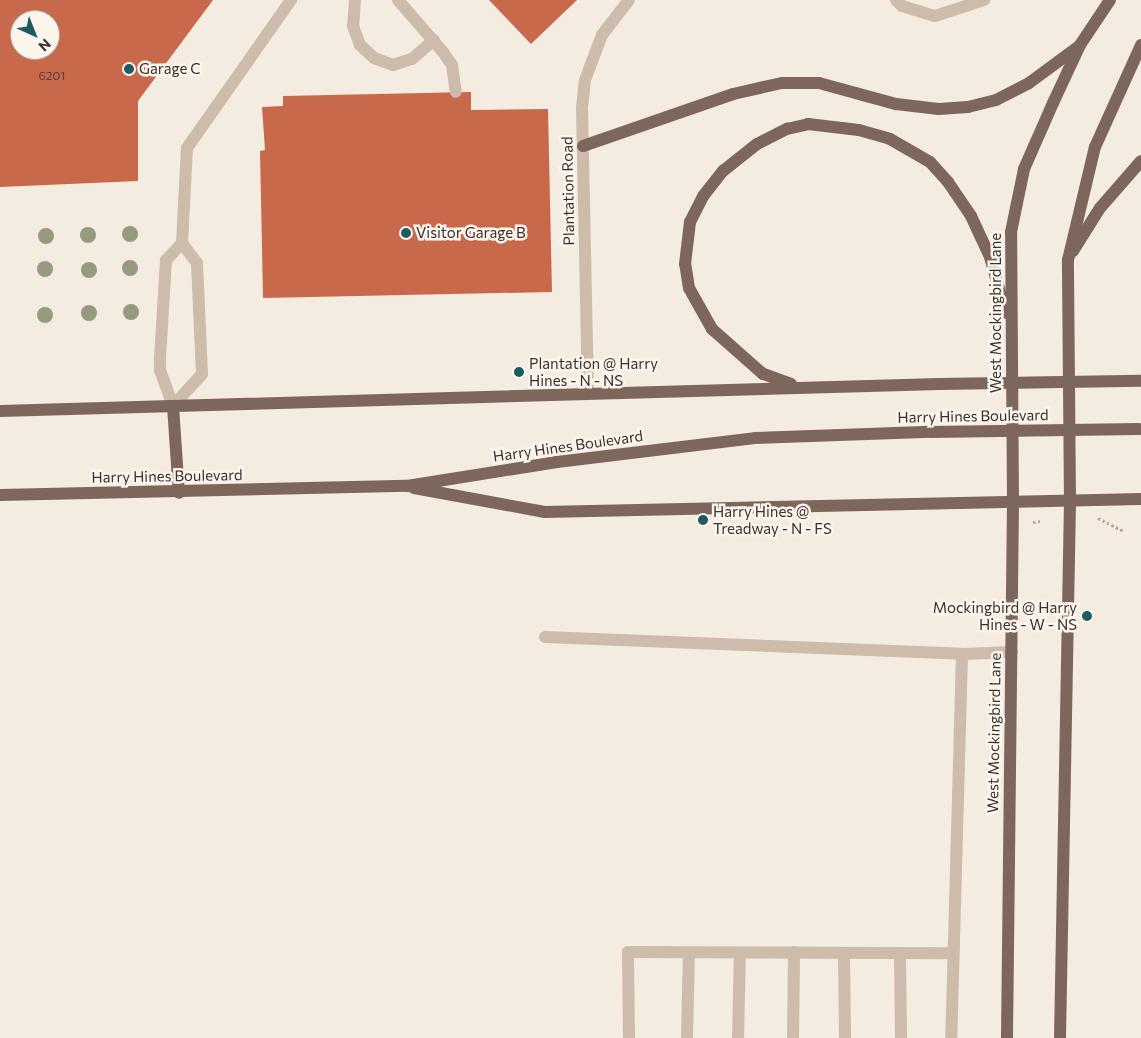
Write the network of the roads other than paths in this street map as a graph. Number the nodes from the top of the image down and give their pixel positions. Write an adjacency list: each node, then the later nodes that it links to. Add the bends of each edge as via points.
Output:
1 (291, 0): 14 (street, via 187,148)
2 (355, 0): 8 (street, via 353,26 360,45 374,58 393,65 412,59)
3 (398, 0): 8 (street)
4 (629, 0): 12 (street, Plantation Road, via 602,35 590,59 582,108)
5 (896, 0): 6 (street, via 902,6 935,16)
6 (984, 0)
7 (1110, 0): 9 (main road, West Mockingbird Lane)
8 (434, 40): 11 (street, via 452,65)
9 (1080, 45): 12 (main road, via 1029,83 996,100 968,107 939,109 896,104 819,83 782,83 733,94); 16 (main road, West Mockingbird Lane, via 1024,169 1011,232)
10 (1141, 45): 15 (main road, via 1095,147)
11 (456, 92)
12 (583, 146): 19 (street, Plantation Road)
13 (1141, 160): 15 (main road, via 1100,208)
14 (182, 243): 20 (street, via 166,260 160,358 160,370); 20 (street, via 197,263 202,374)
15 (1068, 260): 27 (main road)
16 (1010, 329): 18 (main road, via 990,257 971,216 930,162 890,139 859,130 808,124 787,128 723,171 704,195 690,222 685,264 689,288 712,329 763,374); 28 (main road, West Mockingbird Lane)
17 (1141, 381): 18 (main road, bridge)
18 (798, 386): 19 (main road)
19 (588, 394): 20 (main road)
20 (173, 406): 21 (main road); 24 (main road)
21 (0, 411)
22 (1140, 429): 23 (main road, Harry Hines Boulevard, bridge, via 755,438 557,462)
23 (407, 486): 24 (main road, Harry Hines Boulevard); 28 (main road, via 471,501 545,512)
24 (179, 492): 25 (main road, Harry Hines Boulevard)
25 (0, 495)
26 (1141, 499): 27 (main road)
27 (1070, 501): 28 (main road); 46 (main road)
28 (1013, 502): 30 (main road, West Mockingbird Lane)
29 (545, 637): 31 (street)
30 (1012, 652): 31 (street); 45 (main road, West Mockingbird Lane)
31 (962, 654): 36 (street)
32 (794, 952): 34 (street); 35 (street); 41 (street)
33 (689, 953): 34 (street); 38 (street, via 628,952); 39 (street)
34 (740, 953): 40 (street)
35 (844, 953): 37 (street); 42 (street)
36 (953, 953): 37 (street); 44 (street)
37 (900, 955): 43 (street)
38 (629, 1038)
39 (687, 1038)
40 (738, 1038)
41 (793, 1038)
42 (845, 1038)
43 (901, 1038)
44 (951, 1038)
45 (1007, 1038)
46 (1060, 1038)

